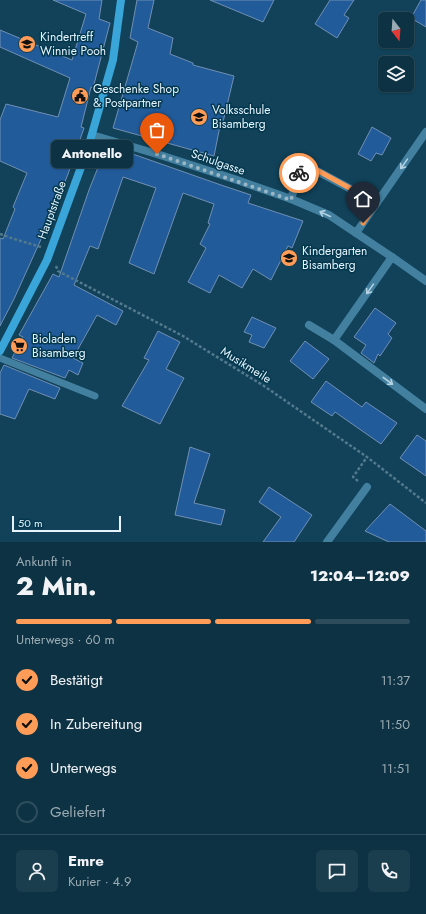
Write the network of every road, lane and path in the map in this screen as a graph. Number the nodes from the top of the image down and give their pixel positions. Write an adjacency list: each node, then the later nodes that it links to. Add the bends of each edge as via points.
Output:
1 (121, 0): 3 (main road, Hauptstraße, via 113,60)
2 (426, 132): 5 (street, one-way to 5)
3 (92, 135): 4 (street, Schulgasse, via 157,154); 8 (main road, Hauptstraße)
4 (291, 200): 5 (street, via 302,162); 6 (street, Schulgasse, one-way to 4, via 329,215)
5 (377, 203): 6 (street)
6 (356, 233): 9 (street, Schulgasse)
7 (0, 234): 8 (path)
8 (51, 250): 10 (main road, Hauptstraße)
9 (392, 257): 11 (street, Schulgasse); 13 (street, one-way to 13)
10 (47, 260): 14 (main road, Hauptstraße); 18 (path, Musikmeile, via 56,265 58,271 182,336 264,386)
11 (426, 281)
12 (309, 325): 13 (street)
13 (334, 340): 17 (street, one-way to 17)
14 (0, 351)
15 (0, 358): 16 (lane)
16 (95, 396)
17 (426, 410)
18 (367, 457): 19 (path, via 353,477); 20 (path, Musikmeile)
19 (367, 487): 21 (street)
20 (426, 503)
21 (327, 542)

